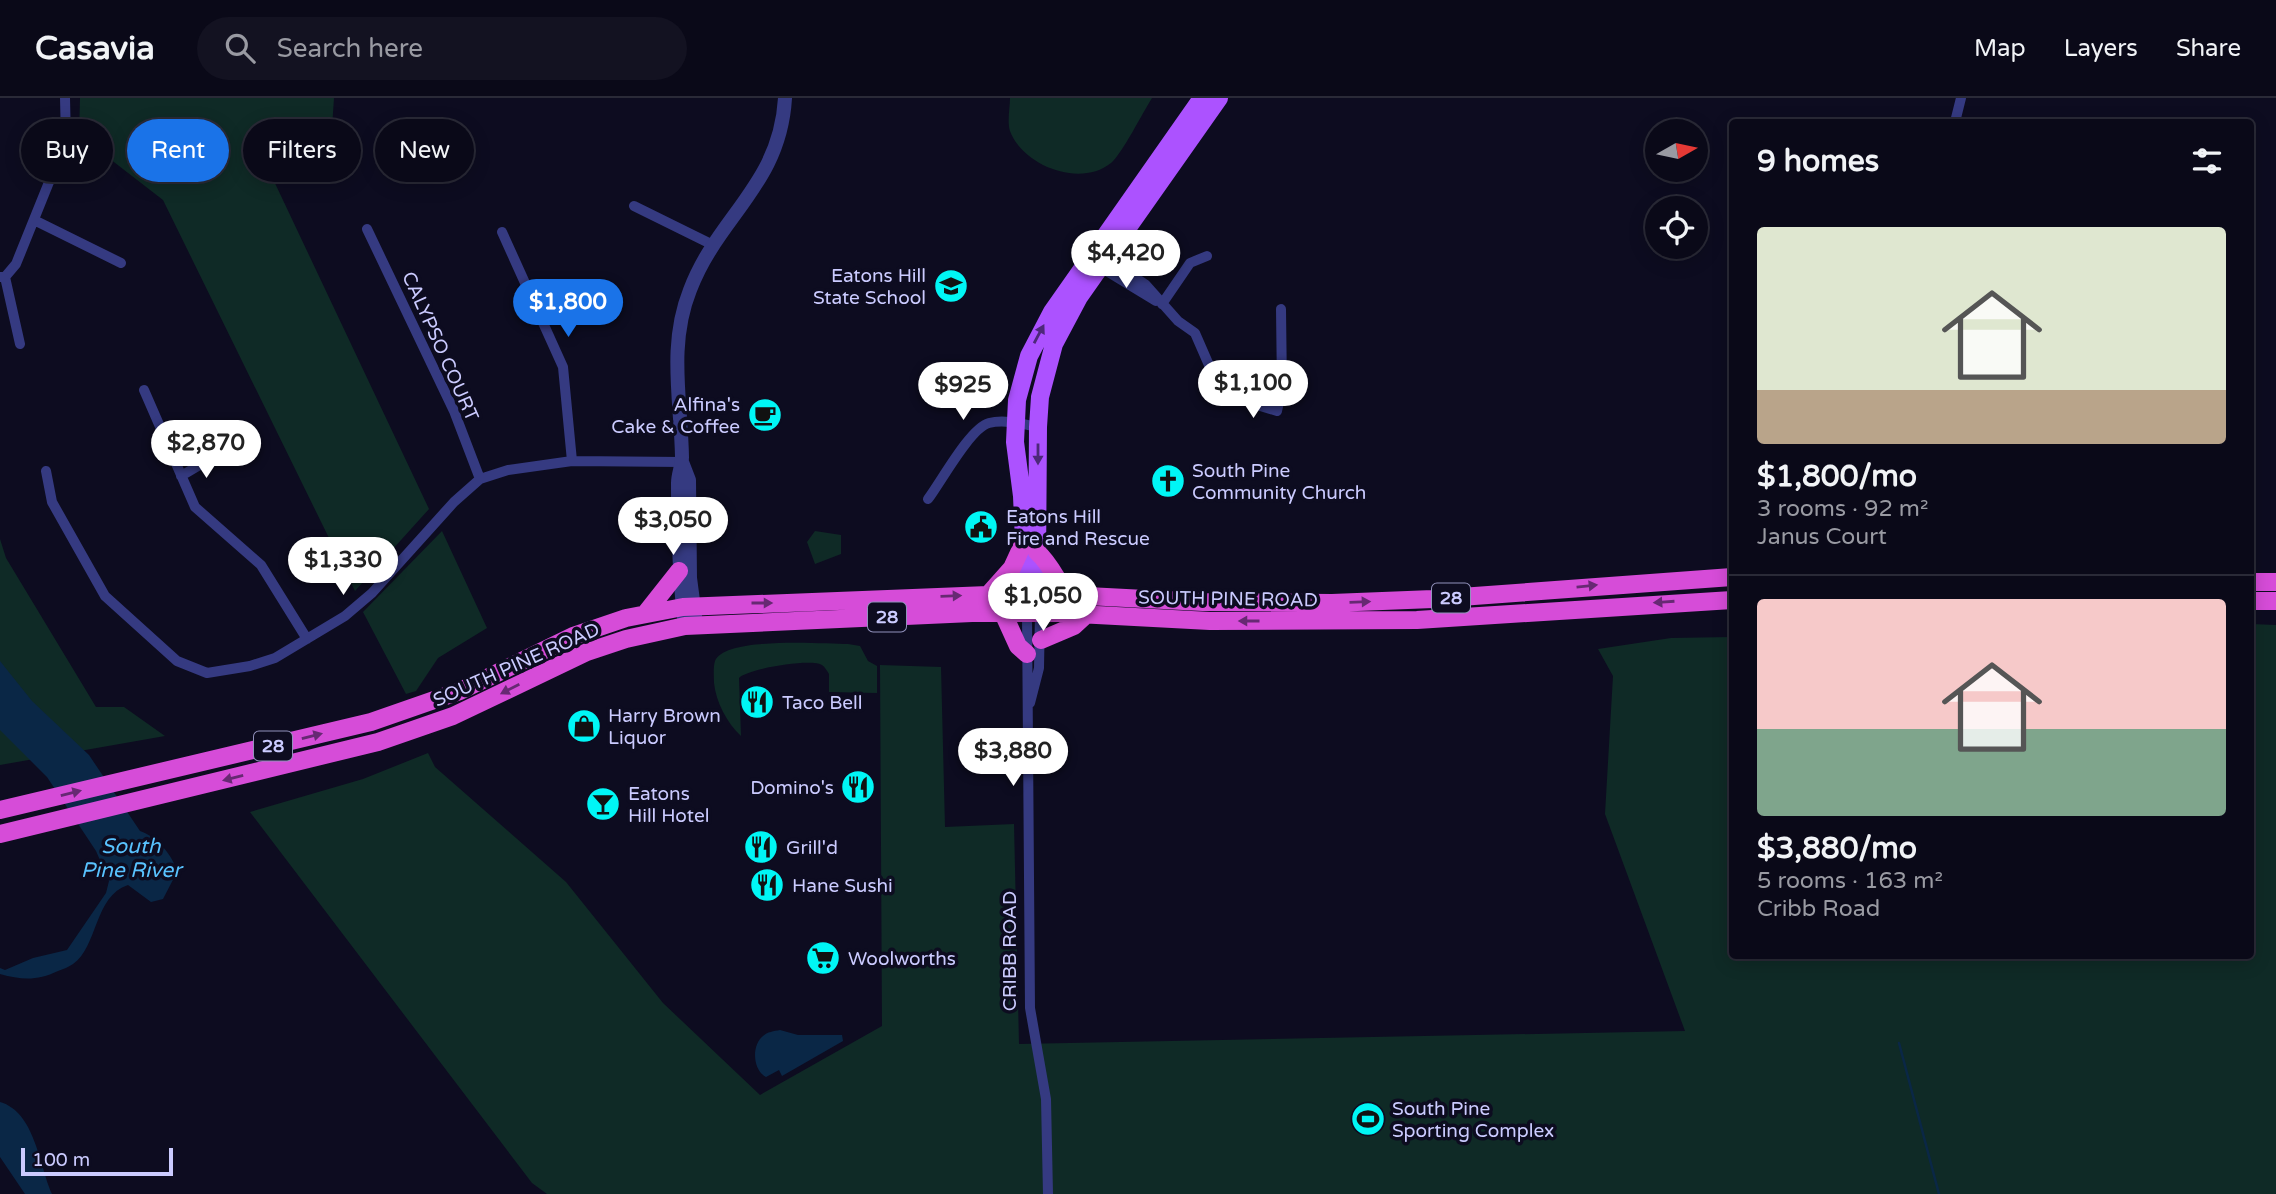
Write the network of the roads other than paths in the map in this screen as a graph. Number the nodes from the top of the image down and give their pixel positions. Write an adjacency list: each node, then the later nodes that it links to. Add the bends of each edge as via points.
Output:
1 (65, 98): 8 (street, via 66,140)
2 (785, 98): 11 (street, via 778,143 769,165)
3 (1202, 98): 20 (main road, one-way to 3, via 1022,378 1041,329)
4 (1219, 98): 13 (main road)
5 (1961, 98): 6 (street)
6 (1956, 119)
7 (634, 206): 11 (street)
8 (34, 220): 14 (street); 15 (street, via 16,264)
9 (367, 229): 27 (street, CALYPSO COURT, via 450,402)
10 (502, 232): 23 (street, via 563,367)
11 (713, 244): 24 (street, via 689,291 677,346)
12 (1207, 256): 16 (street, via 1190,263)
13 (1103, 262): 16 (street, via 1146,285); 21 (main road, via 1054,344 1040,397)
14 (121, 263)
15 (3, 277): 18 (street)
16 (1162, 304): 17 (street, via 1195,333 1212,372 1257,405 1277,411 1282,389)
17 (1281, 309)
18 (20, 344)
19 (144, 390): 26 (street)
20 (1015, 423): 21 (street); 28 (street, via 987,423 974,433); 29 (main road)
21 (1038, 427): 29 (main road, one-way to 29)
22 (215, 456): 26 (street)
23 (572, 461): 24 (street); 27 (street)
24 (682, 462): 30 (street, via 678,480); 40 (street, via 689,480)
25 (46, 471): 45 (street, via 52,502 105,596 177,662 207,673 225,672 275,658)
26 (181, 476): 45 (street, via 195,507 261,565)
27 (480, 479): 45 (street, via 372,593)
28 (928, 499)
29 (1030, 548): 34 (highway); 35 (highway, via 1049,562); 39 (main road)
30 (679, 571): 40 (street); 42 (highway)
31 (1729, 577): 35 (highway, SOUTH PINE ROAD / 28, one-way to 31, via 1332,603)
32 (2254, 582): 33 (highway)
33 (2276, 582)
34 (988, 595): 39 (highway, SOUTH PINE ROAD / 28); 40 (highway, SOUTH PINE ROAD / 28, one-way to 34)
35 (1068, 595): 39 (highway, SOUTH PINE ROAD / 28)
36 (1729, 600): 43 (highway, SOUTH PINE ROAD / 28, one-way to 43, via 1378,621 1210,621)
37 (2254, 601): 38 (highway)
38 (2276, 601)
39 (1033, 603): 41 (highway, SOUTH PINE ROAD / 28); 43 (highway, SOUTH PINE ROAD / 28); 46 (street, CRIBB ROAD); 47 (street, CRIBB ROAD)
40 (688, 607): 42 (highway, SOUTH PINE ROAD / 28); 44 (street)
41 (1003, 613): 44 (highway, SOUTH PINE ROAD / 28); 47 (highway, via 1018,646)
42 (645, 614): 49 (highway, SOUTH PINE ROAD / 28, one-way to 42, via 414,709 573,636)
43 (1087, 614): 46 (highway, via 1074,626)
44 (690, 626): 50 (highway, SOUTH PINE ROAD / 28, one-way to 50, via 587,652 465,710 397,736)
45 (307, 639)
46 (1041, 640): 48 (street, CRIBB ROAD, via 1038,679)
47 (1027, 654): 48 (street, CRIBB ROAD)
48 (1029, 706): 51 (street, CRIBB ROAD, via 1030,1007 1046,1099)
49 (2, 810)
50 (0, 834)
51 (1048, 1194)

